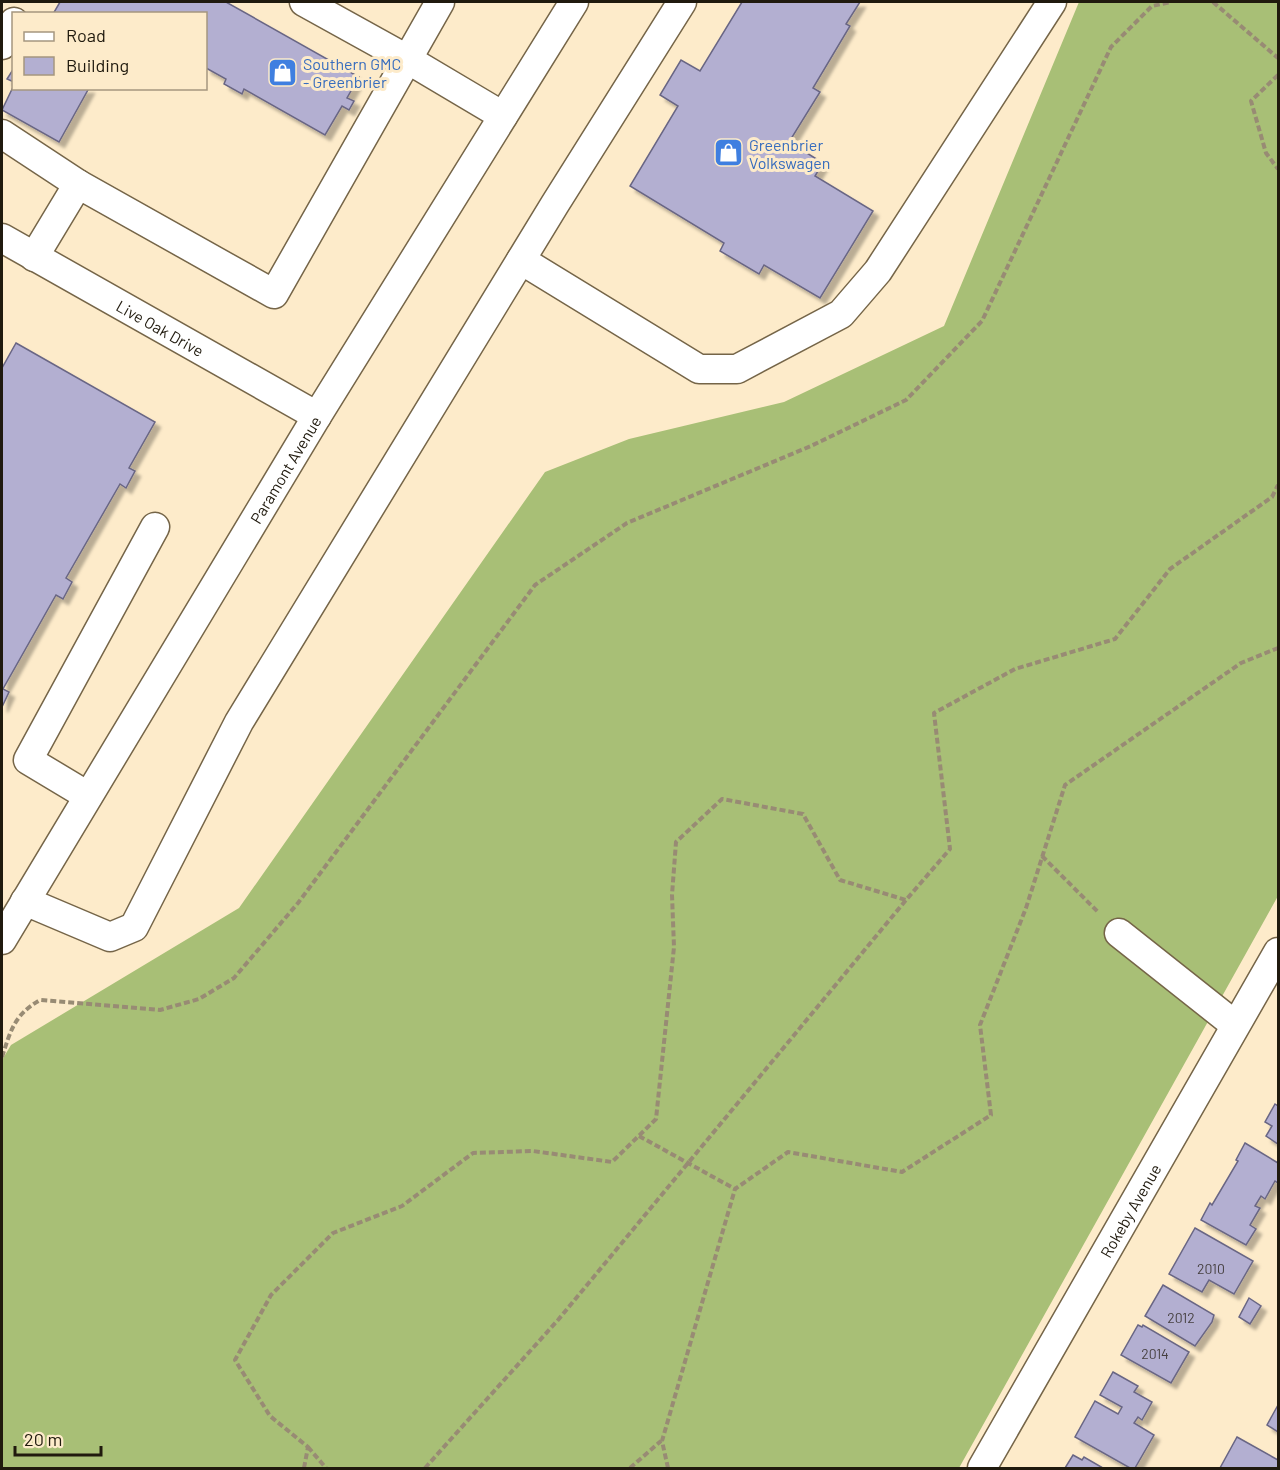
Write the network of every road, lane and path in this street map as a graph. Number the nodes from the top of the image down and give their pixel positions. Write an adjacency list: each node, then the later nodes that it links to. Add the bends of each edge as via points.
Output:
1 (304, 2): 11 (street)
2 (440, 2): 11 (street)
3 (574, 2): 13 (street, Paramont Avenue)
4 (682, 2): 19 (street)
5 (1053, 2): 19 (street, via 878,271 841,314 737,369 699,369)
6 (1171, 2): 32 (path, via 1152,6 1111,47 982,321 906,400 812,446 627,523 535,585 298,903 234,978 199,999 160,1010 40,1000 25,1009 13,1024)
7 (1213, 2): 10 (path)
8 (12, 26): 9 (street)
9 (2, 45)
10 (1278, 58)
11 (407, 59): 13 (street); 16 (street, via 274,294)
12 (1278, 75): 15 (path, via 1251,101 1266,153)
13 (503, 117): 20 (street, Paramont Avenue)
14 (2, 134): 16 (street)
15 (1278, 169)
16 (78, 184): 18 (street)
17 (2, 238): 18 (street, Live Oak Drive)
18 (34, 257): 20 (street, Live Oak Drive)
19 (521, 260): 27 (street, via 238,722 134,927 110,937)
20 (317, 416): 24 (street, Paramont Avenue)
21 (1278, 485): 26 (path, via 1272,497 1170,569 1115,639 1015,669 934,713 950,849)
22 (155, 527): 24 (street, via 28,760)
23 (1278, 648): 25 (path, via 1241,663 1065,785)
24 (88, 796): 27 (street, Paramont Avenue)
25 (1042, 856): 28 (path); 35 (path, via 980,1025 991,1115 902,1172 788,1152)
26 (906, 900): 33 (path, via 840,880 803,814 722,799 676,842 674,947 656,1119); 34 (path)
27 (25, 901): 29 (street, Paramont Avenue)
28 (1119, 933): 31 (street)
29 (2, 940)
30 (1278, 952): 31 (street, Rokeby Avenue)
31 (1235, 1025): 43 (street, Rokeby Avenue)
32 (2, 1057)
33 (639, 1136): 34 (path); 37 (path, via 612,1162 533,1151 473,1153 402,1206 333,1233 271,1295 234,1360 270,1416)
34 (688, 1163): 35 (path); 40 (path, via 558,1320)
35 (735, 1189): 36 (path)
36 (662, 1441): 41 (path); 42 (path)
37 (308, 1447): 38 (path); 39 (path)
38 (304, 1468)
39 (326, 1468)
40 (425, 1468)
41 (630, 1468)
42 (668, 1468)
43 (982, 1468)

